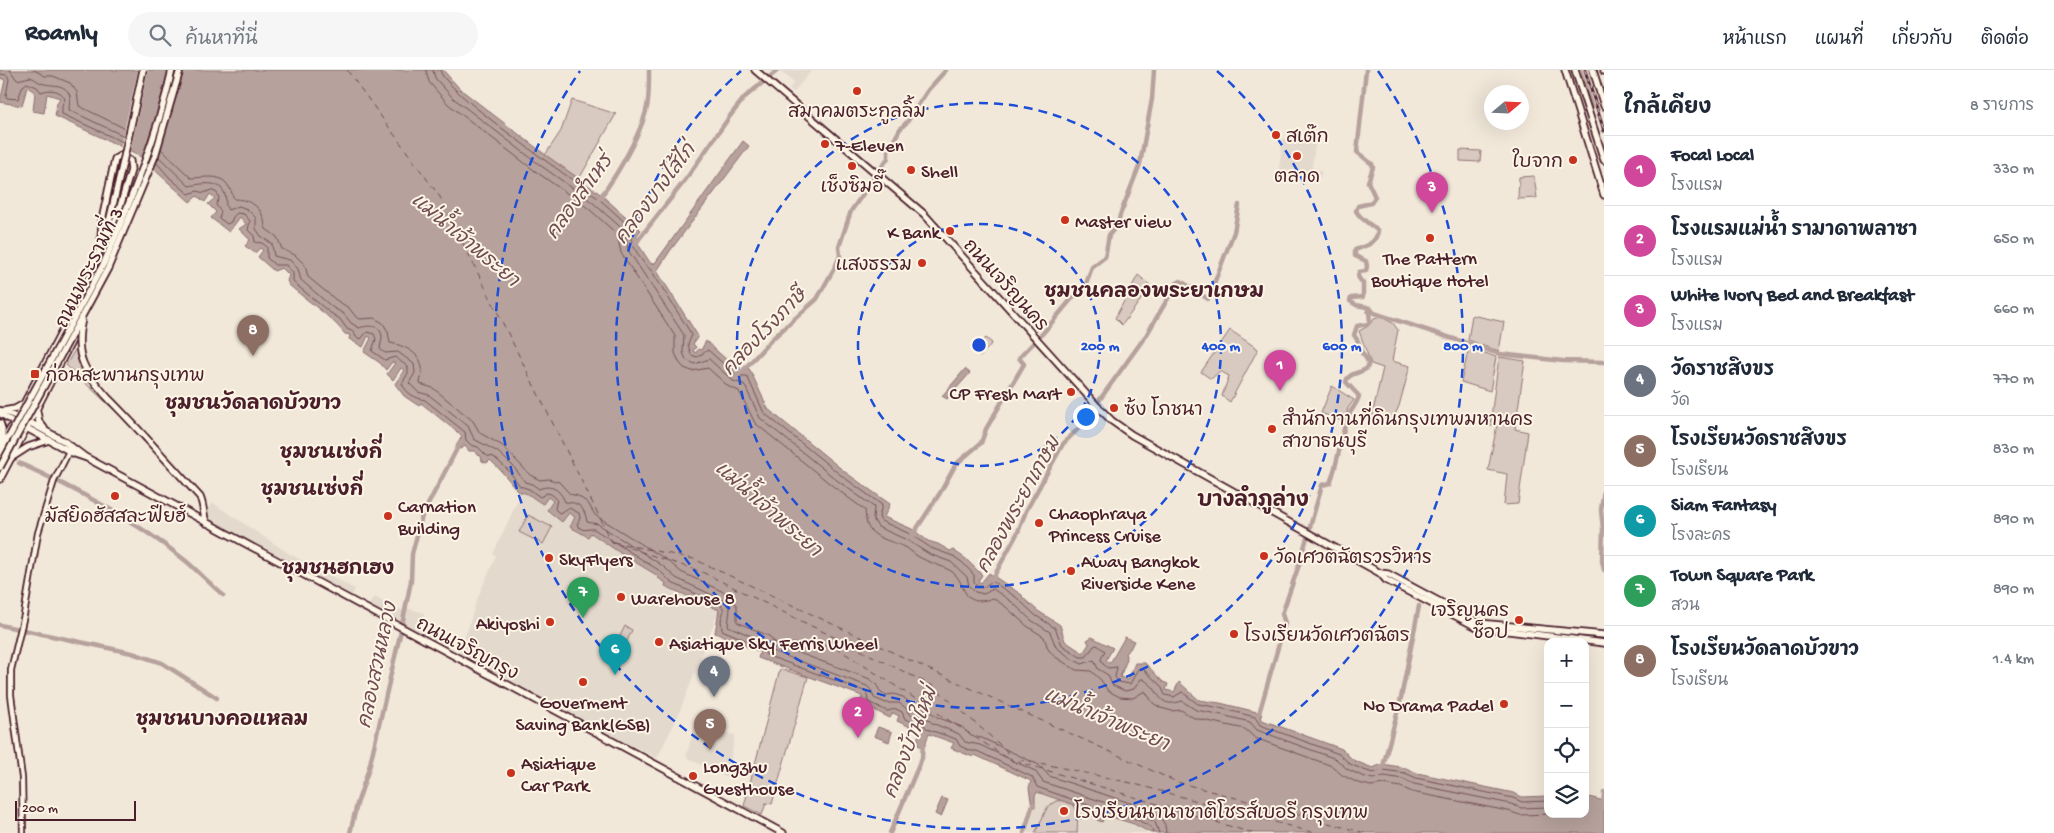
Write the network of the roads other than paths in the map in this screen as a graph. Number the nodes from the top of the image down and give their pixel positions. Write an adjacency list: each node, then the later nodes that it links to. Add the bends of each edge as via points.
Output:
1 (143, 70): 11 (main road, bridge)
2 (172, 70): 22 (main road, ถนนพระรามที่ 3, bridge, via 149,154 111,246)
3 (180, 70): 14 (main road, ถนนพระรามที่ 3, bridge, via 156,156 108,268)
4 (755, 70): 32 (main road, ถนนเจริญนคร, via 924,214 1112,421)
5 (1565, 70): 10 (main road)
6 (1575, 70): 9 (main road)
7 (1593, 70): 8 (main road)
8 (1604, 106)
9 (1604, 160)
10 (1604, 195)
11 (110, 218): 12 (main road); 13 (main road)
12 (109, 243): 13 (main road, via 132,170 130,161 122,155 115,159 102,220); 16 (main road, via 88,309)
13 (101, 245): 15 (main road, via 89,279)
14 (84, 310): 29 (main road, ถนนพระรามที่ 3, bridge); 31 (main road, bridge, via 79,342 84,367 94,382 200,497)
15 (24, 404): 17 (main road); 18 (main road)
16 (36, 407): 20 (main road); 21 (main road, via 39,422)
17 (1, 411): 18 (street, ถนนเจริญกรุง)
18 (16, 420): 20 (main road, ถนนเจริญกรุง); 24 (main road)
19 (0, 423): 24 (main road)
20 (28, 425): 21 (main road, ถนนเจริญกรุง); 23 (main road, ถนนเจริญกรุง); 27 (main road)
21 (45, 429): 28 (main road, ถนนเจริญกรุง)
22 (9, 438): 24 (main road); 26 (main road, ถนนพระรามที่ 3)
23 (49, 440): 25 (main road, ถนนเจริญกรุง); 27 (main road, via 28,446)
24 (0, 446)
25 (69, 451): 28 (main road, ถนนเจริญกรุง); 35 (street, via 55,479 38,533 10,674 22,778)
26 (0, 455)
27 (10, 458): 30 (main road)
28 (86, 458): 31 (main road, ถนนเจริญกรุง)
29 (0, 466): 30 (main road)
30 (0, 478)
31 (206, 523): 36 (main road, ถนนเจริญกรุง)
32 (1380, 573): 33 (main road, ถนนเจริญนคร, via 1388,574 1479,623); 34 (main road, ถนนเจริญนคร, via 1386,580 1473,626)
33 (1604, 634)
34 (1604, 643)
35 (23, 833)
36 (783, 833)

